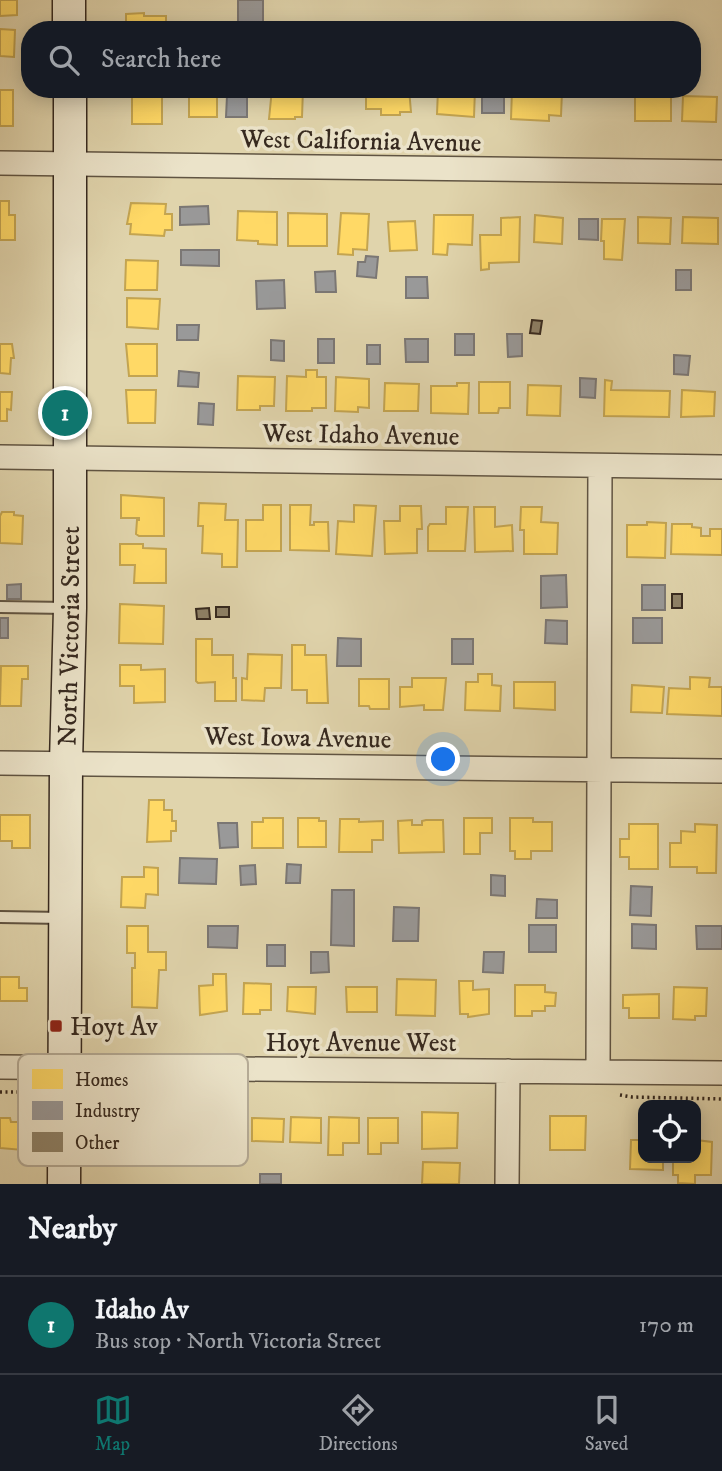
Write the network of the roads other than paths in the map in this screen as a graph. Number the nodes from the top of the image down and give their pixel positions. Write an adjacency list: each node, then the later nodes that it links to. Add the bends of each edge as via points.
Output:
1 (69, 0): 2 (street)
2 (69, 21)
3 (70, 98): 5 (street, North Victoria Street)
4 (0, 163): 5 (street, West California Avenue)
5 (70, 164): 6 (street, West California Avenue); 8 (street, North Victoria Street)
6 (722, 172)
7 (0, 457): 8 (street, West Idaho Avenue)
8 (68, 458): 9 (street, West Idaho Avenue); 12 (street, North Victoria Street)
9 (600, 466): 10 (street, West Idaho Avenue); 15 (street)
10 (722, 467)
11 (0, 607): 12 (lane)
12 (70, 608): 14 (street, North Victoria Street)
13 (0, 762): 14 (street, West Iowa Avenue)
14 (66, 762): 15 (street, West Iowa Avenue); 18 (street, North Victoria Street)
15 (598, 769): 16 (street, West Iowa Avenue); 23 (street)
16 (722, 771)
17 (0, 917): 18 (lane)
18 (66, 918): 19 (street, North Victoria Street)
19 (56, 1054)
20 (0, 1067): 21 (street, Hoyt Avenue West)
21 (18, 1070)
22 (508, 1071): 23 (street, Hoyt Avenue West); 25 (street, Hoyt Avenue West); 28 (street)
23 (598, 1071): 24 (street, Hoyt Avenue West)
24 (722, 1073)
25 (248, 1074)
26 (62, 1166): 27 (street, North Victoria Street)
27 (64, 1184)
28 (507, 1184)

